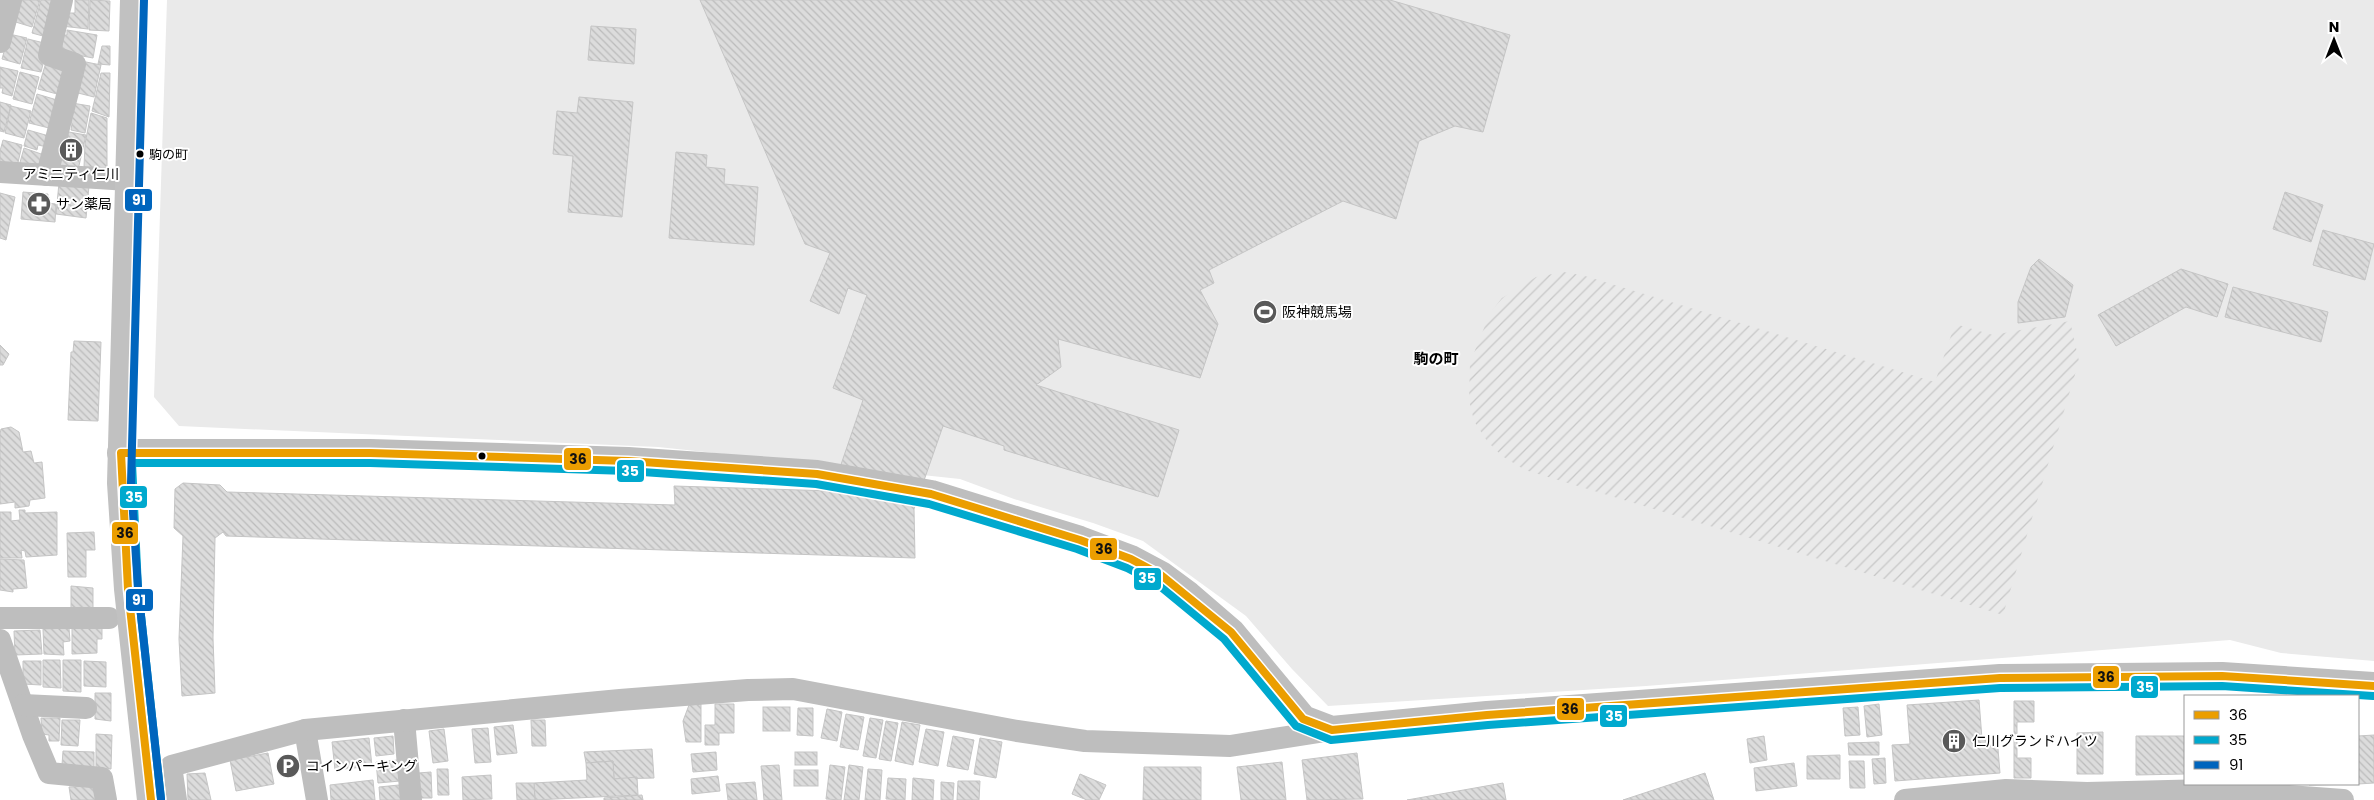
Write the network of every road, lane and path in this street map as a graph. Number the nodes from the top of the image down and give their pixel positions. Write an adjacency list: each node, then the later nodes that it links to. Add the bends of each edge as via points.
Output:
1 (11, 0): 4 (street)
2 (62, 0): 6 (street, via 49,55 75,64)
3 (134, 0): 7 (main road)
4 (0, 42)
5 (0, 172): 6 (street)
6 (47, 175): 7 (street)
7 (129, 180): 8 (main road)
8 (121, 453): 18 (street, via 370,452 628,461 816,474 931,494 1080,540 1131,558 1161,575 1230,632 1303,719); 20 (main road, via 128,589)
9 (0, 618): 10 (street)
10 (109, 618)
11 (0, 640): 12 (street)
12 (5, 669): 14 (street)
13 (2374, 686): 18 (street, via 2222,676 2000,678 1487,714)
14 (23, 705): 15 (street); 19 (street, via 50,774 102,778)
15 (86, 709)
16 (404, 720): 17 (street); 18 (street, via 620,700 793,689 1084,741 1230,746); 23 (street)
17 (304, 730): 21 (street, via 171,766); 22 (street)
18 (1332, 730)
19 (106, 800)
20 (151, 800)
21 (176, 800)
22 (317, 800)
23 (411, 800)
24 (1905, 800): 25 (street, via 2006,790 2088,793 2209,790)
25 (2344, 800)

